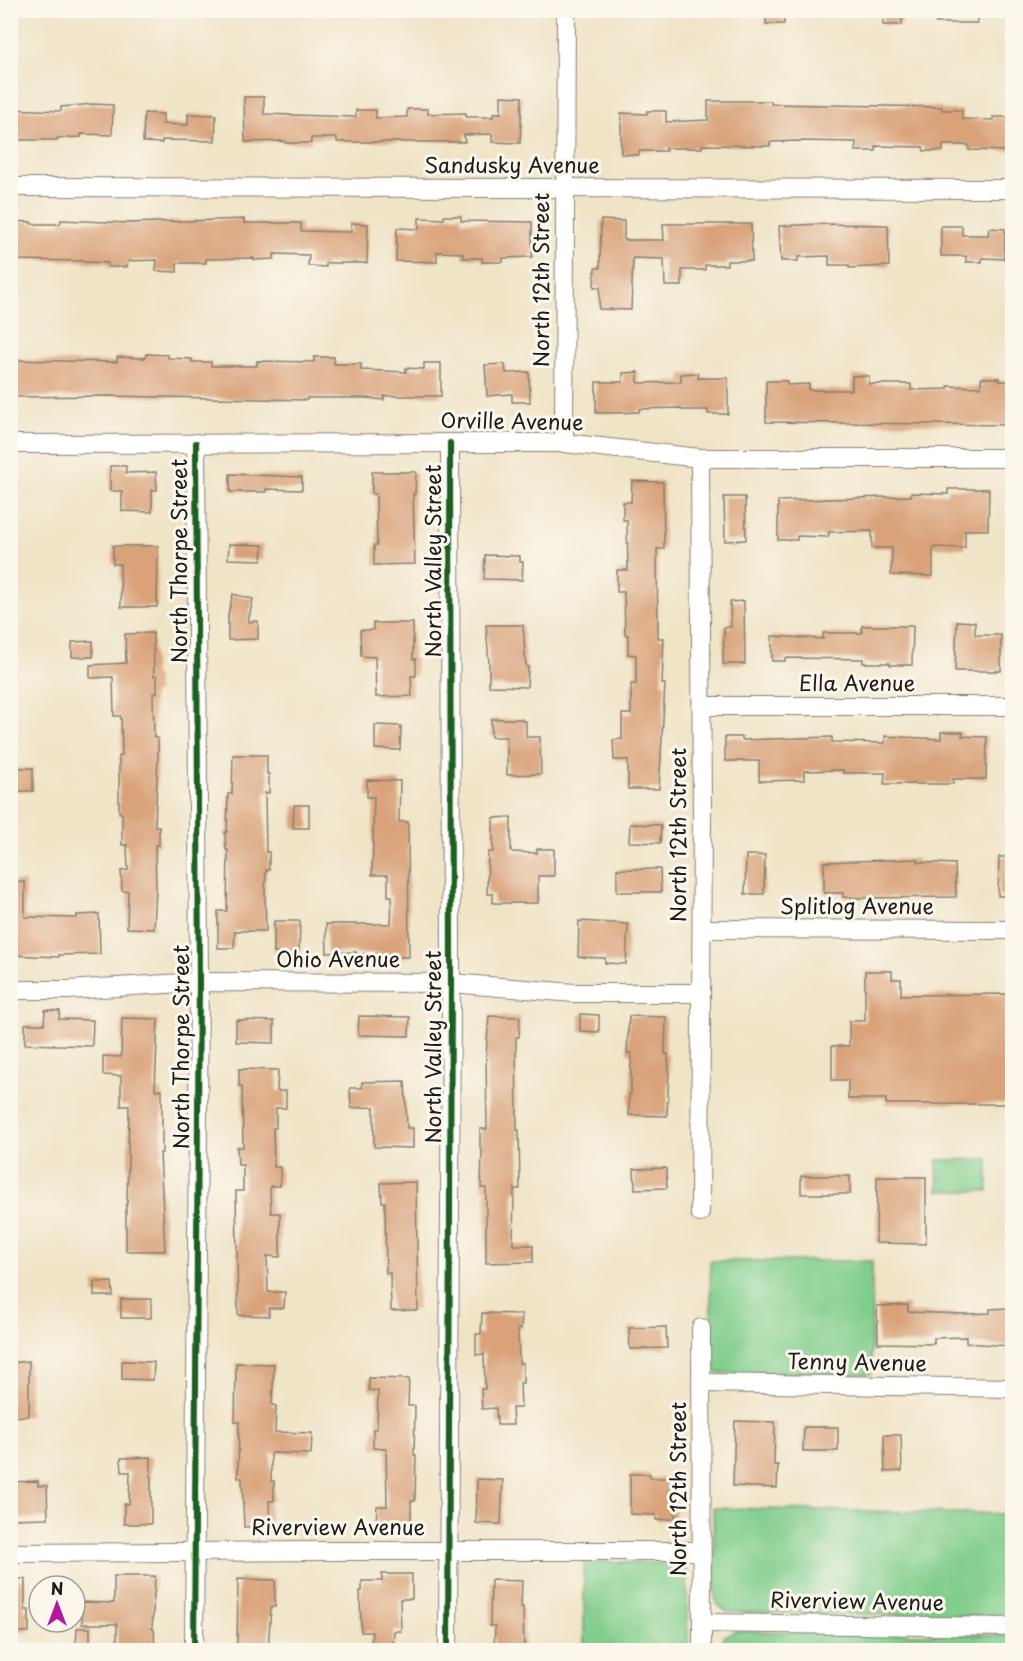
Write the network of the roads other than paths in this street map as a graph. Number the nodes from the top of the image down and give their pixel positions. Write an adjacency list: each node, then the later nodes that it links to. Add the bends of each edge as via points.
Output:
1 (566, 10): 3 (street, North 12th Street)
2 (10, 187): 3 (street, Sandusky Avenue)
3 (565, 188): 4 (street, Sandusky Avenue); 7 (street, North 12th Street)
4 (1012, 189)
5 (196, 443): 6 (street, Orville Avenue); 8 (street, Orville Avenue); 15 (street, North Thorpe Street)
6 (450, 443): 7 (street, Orville Avenue); 16 (street, North Valley Street)
7 (564, 443): 9 (street, Orville Avenue)
8 (10, 444)
9 (700, 458): 10 (street, Orville Avenue); 11 (street, North 12th Street)
10 (1012, 458)
11 (702, 706): 12 (street, Ella Avenue); 13 (street, North 12th Street)
12 (1012, 706)
13 (702, 929): 14 (street, Splitlog Avenue); 18 (street, North 12th Street)
14 (1012, 930)
15 (199, 982): 16 (street, Ohio Avenue); 17 (street, Ohio Avenue); 23 (street, North Thorpe Street)
16 (451, 983): 18 (street, Ohio Avenue, via 574,993); 24 (street, North Valley Street)
17 (10, 990)
18 (700, 993): 19 (street, North 12th Street)
19 (700, 1213)
20 (701, 1328): 21 (street, North 12th Street)
21 (701, 1383): 22 (street, Tenny Avenue); 25 (street, North 12th Street)
22 (1012, 1388)
23 (194, 1551): 24 (street, Riverview Avenue); 26 (street, Riverview Avenue); 29 (street, North Thorpe Street)
24 (447, 1551): 25 (street, Riverview Avenue); 30 (street, North Valley Street)
25 (701, 1551): 27 (street, North 12th Street)
26 (10, 1553)
27 (702, 1623): 28 (street, Riverview Avenue); 31 (street, North 12th Street)
28 (1012, 1627)
29 (194, 1650)
30 (448, 1650)
31 (702, 1650)

